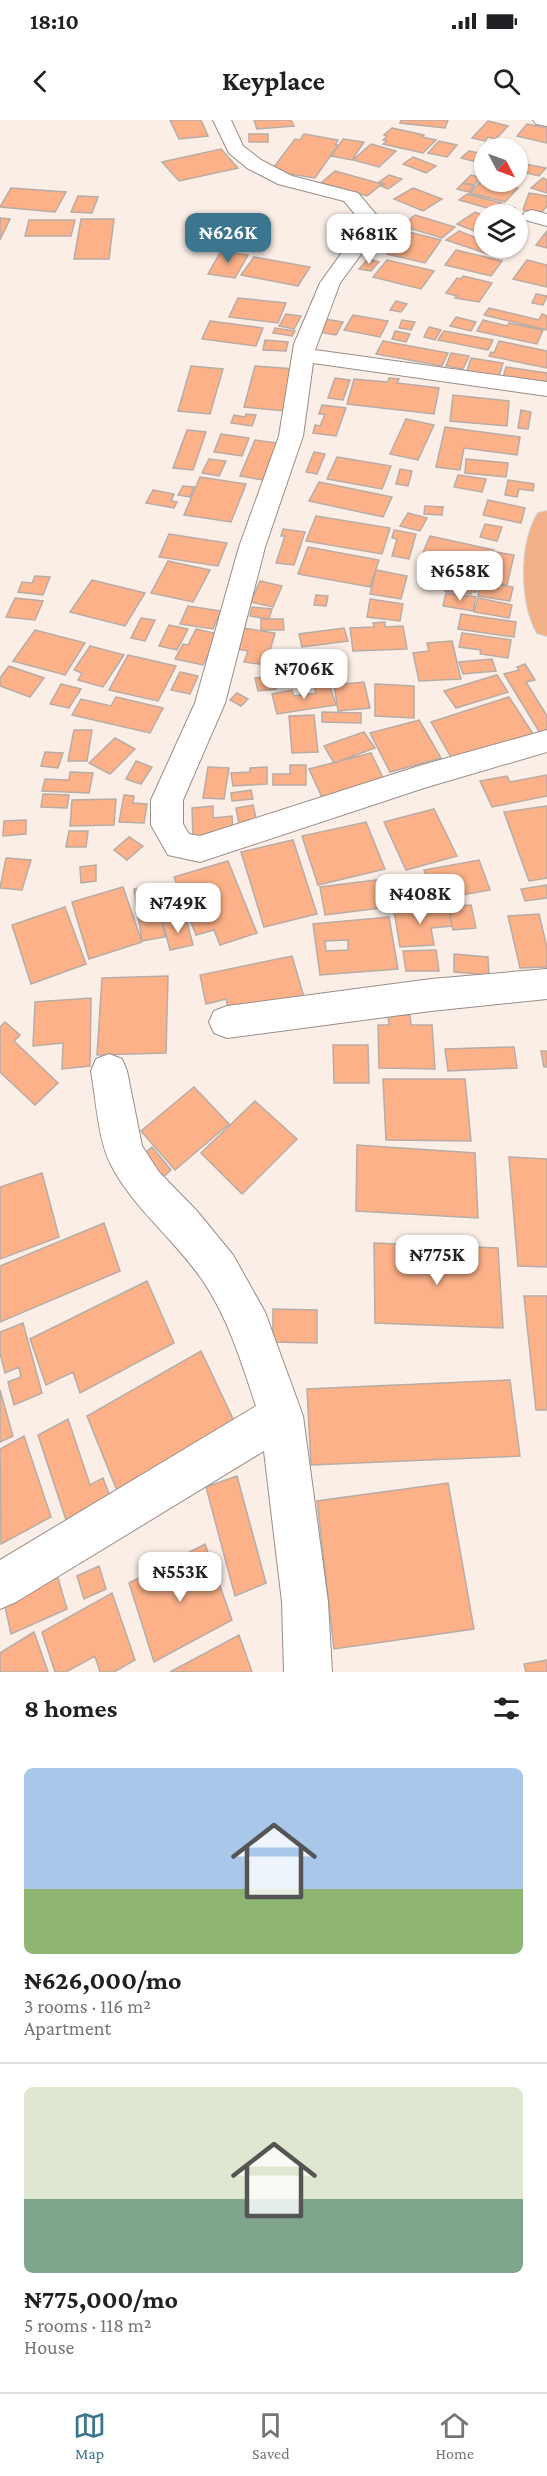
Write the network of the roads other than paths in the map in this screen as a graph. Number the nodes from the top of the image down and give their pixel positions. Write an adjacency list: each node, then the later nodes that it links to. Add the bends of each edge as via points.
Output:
1 (222, 120): 4 (street, via 235,149 254,164 295,183 351,197 369,218 363,238 330,283)
2 (542, 120): 3 (street)
3 (547, 121)
4 (304, 355): 5 (street); 8 (street, via 291,436 252,547 210,703 167,800 167,825 179,846 200,849)
5 (547, 389)
6 (547, 519): 7 (main road, via 534,561)
7 (547, 626)
8 (547, 741)
9 (547, 984): 10 (street)
10 (227, 1022)
11 (108, 1071): 12 (street, via 124,1152 145,1185 219,1269 250,1327)
12 (281, 1416): 13 (street); 14 (street, via 305,1602)
13 (0, 1586)
14 (308, 1672)

